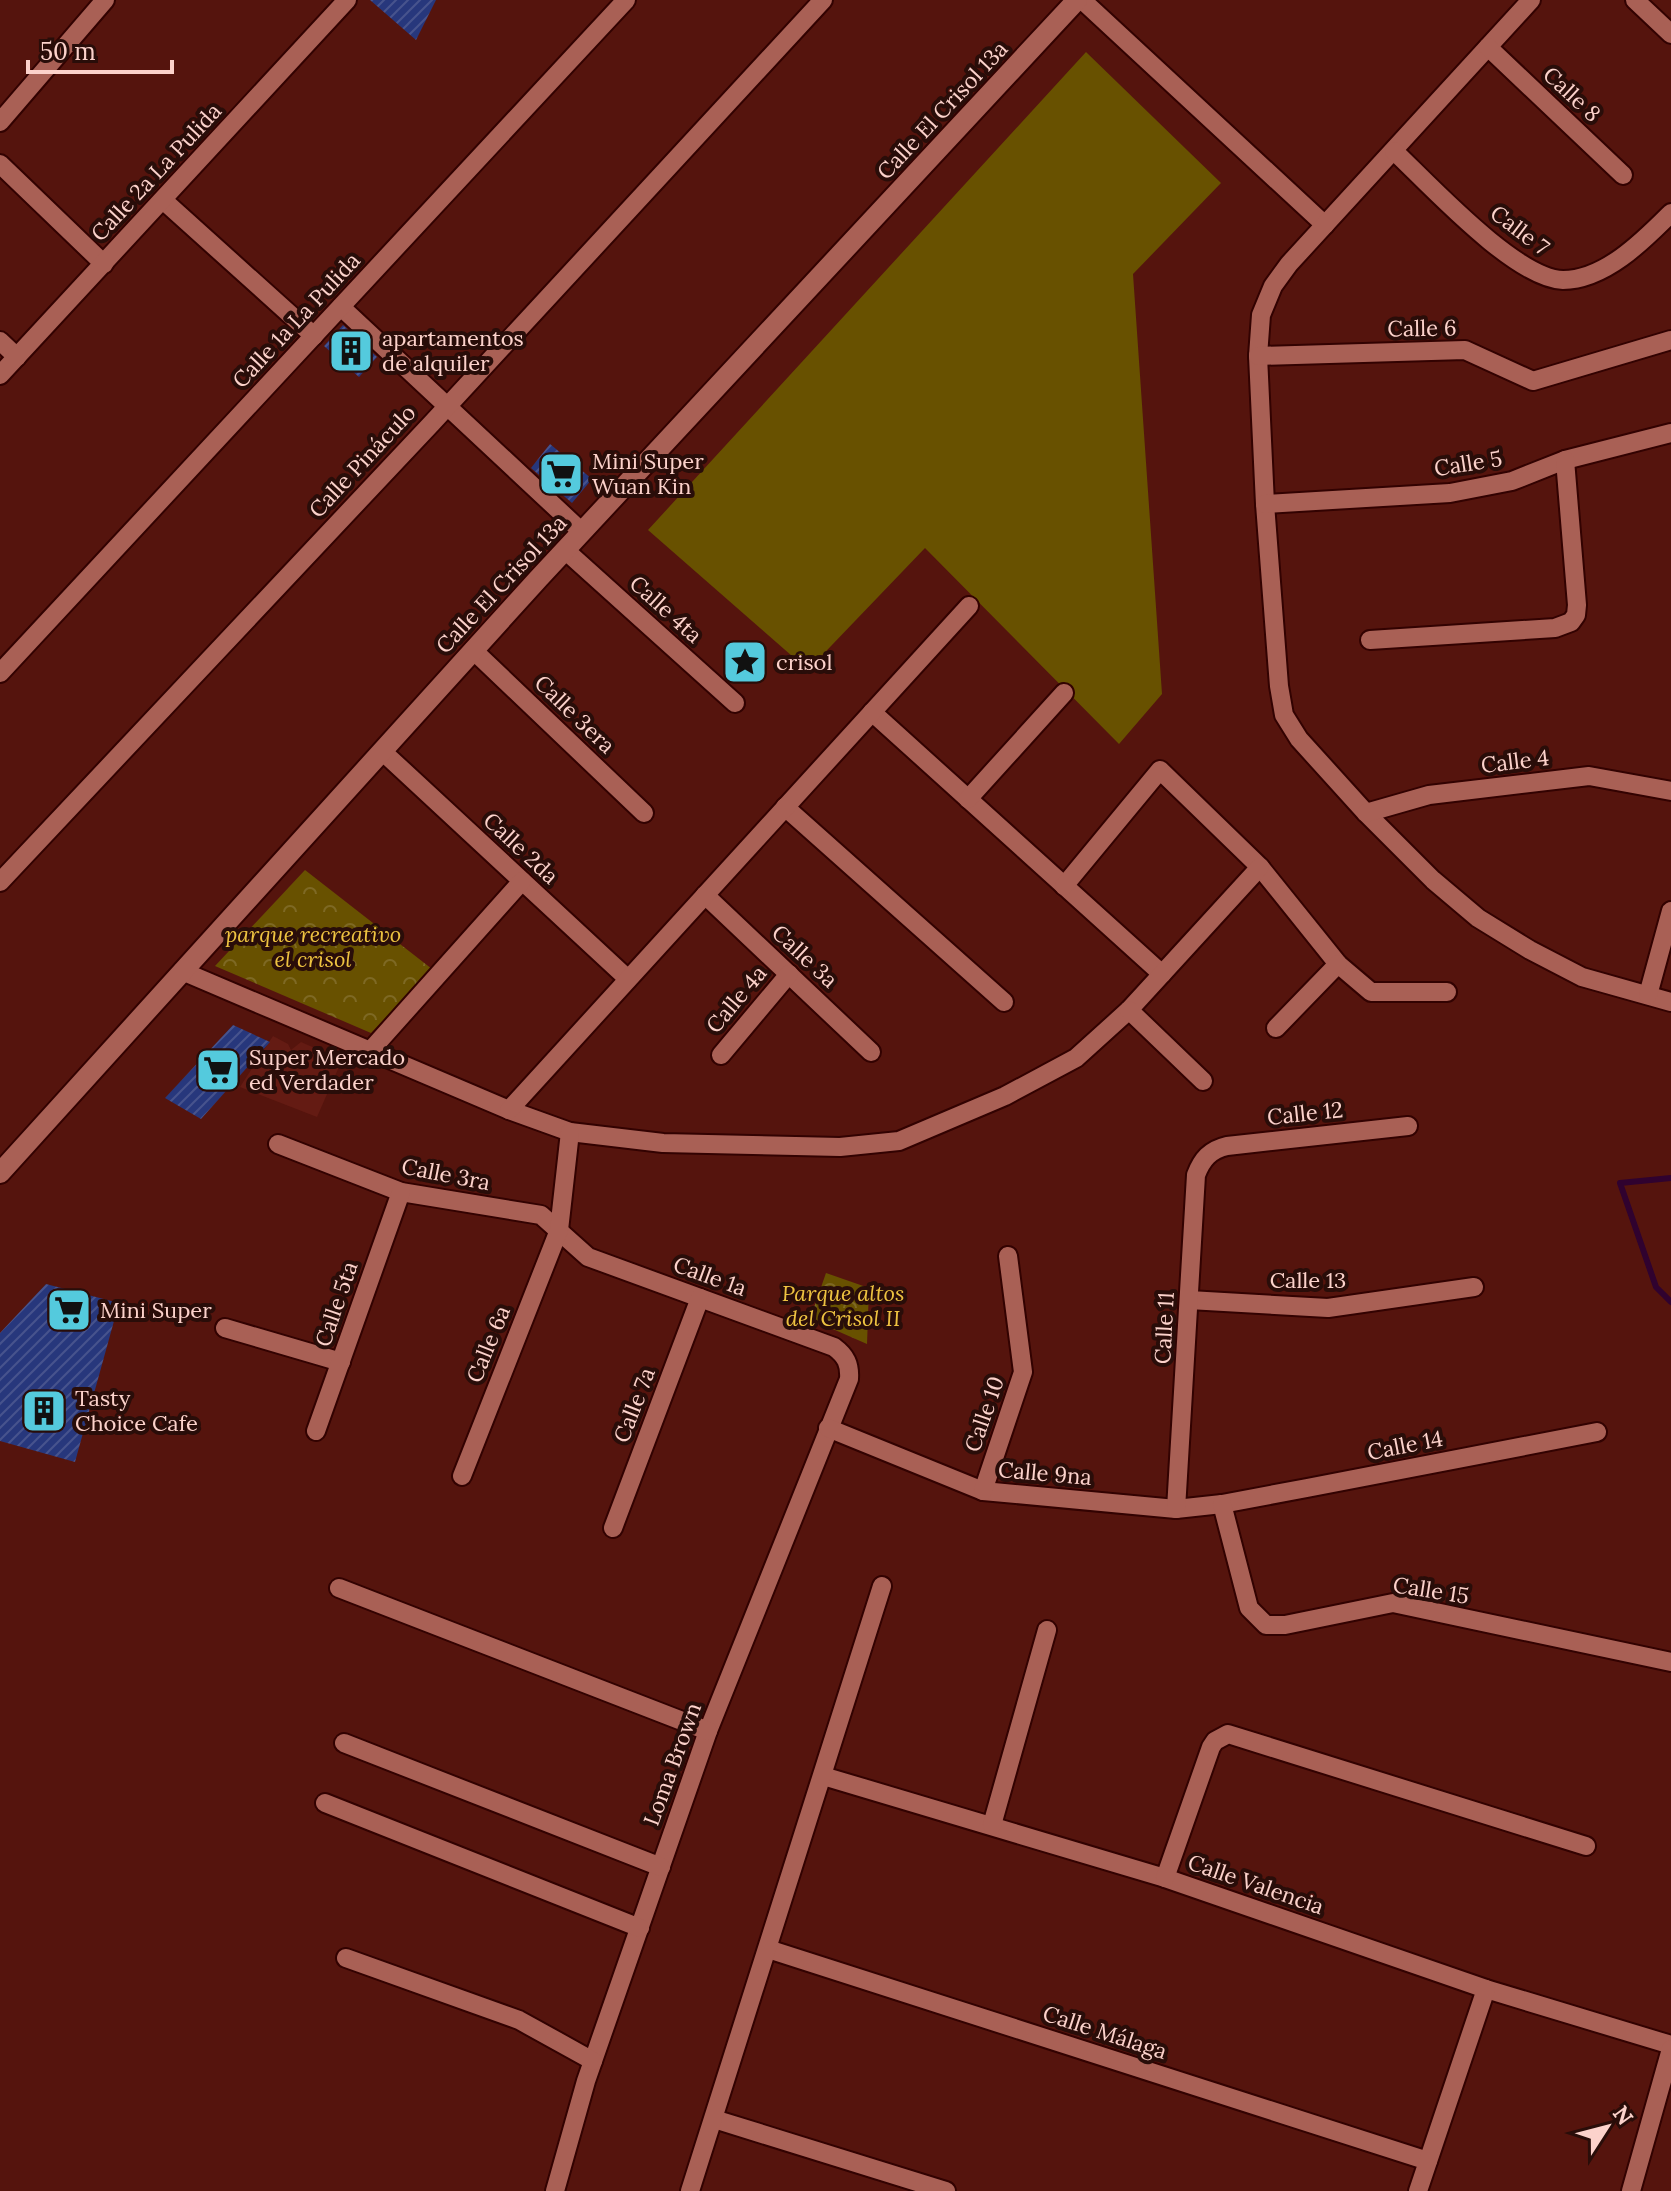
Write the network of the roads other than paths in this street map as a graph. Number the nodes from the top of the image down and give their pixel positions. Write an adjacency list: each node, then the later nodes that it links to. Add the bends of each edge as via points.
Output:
1 (105, 0): 10 (street)
2 (347, 0): 14 (street, Calle 2a La Pulida)
3 (626, 0): 18 (street, Calle 1a La Pulida)
4 (823, 0): 25 (street, Calle Pináculo)
5 (1080, 0): 16 (street); 29 (street, Calle El Crisol 13a)
6 (1531, 0): 9 (street)
7 (1635, 0): 8 (street)
8 (1671, 34)
9 (1488, 47): 11 (street); 13 (street, Calle 8)
10 (0, 122)
11 (1394, 151): 15 (street, Calle 7, via 1503,253 1538,275 1565,280 1592,273 1633,251); 16 (street)
12 (0, 164): 17 (street)
13 (1623, 175)
14 (163, 200): 17 (street, Calle 2a La Pulida); 19 (street)
15 (1671, 213)
16 (1325, 225): 22 (street, via 1273,286 1261,315)
17 (104, 264): 23 (street, Calle 2a La Pulida)
18 (341, 307): 19 (street, Calle 1a La Pulida); 25 (street)
19 (314, 336): 34 (street, Calle 1a La Pulida)
20 (1671, 340): 22 (street, Calle 6, via 1533,381 1465,350)
21 (0, 341): 23 (street)
22 (1258, 356): 28 (street)
23 (17, 357): 24 (street, Calle 2a La Pulida)
24 (0, 375)
25 (447, 405): 29 (street); 46 (street, Calle Pináculo)
26 (1671, 433): 27 (street, Calle 5)
27 (1565, 460): 28 (street, Calle 5, via 1512,481 1450,493); 32 (street, via 1577,605 1571,622 1555,628)
28 (1265, 504): 43 (street, via 1284,715)
29 (582, 532): 30 (street, Calle El Crisol 13a)
30 (565, 550): 33 (street, Calle El Crisol 13a); 36 (street, Calle 4ta)
31 (969, 606): 37 (street)
32 (1370, 640)
33 (473, 650): 38 (street, Calle El Crisol 13a); 42 (street, Calle 3era)
34 (0, 673)
35 (1064, 693): 40 (street)
36 (735, 703)
37 (872, 712): 40 (street); 41 (street)
38 (382, 751): 45 (street, Calle 2da); 51 (street, Calle El Crisol 13a)
39 (1671, 791): 43 (street, Calle 4, via 1589,776 1429,795)
40 (968, 799): 47 (street)
41 (785, 807): 48 (street); 57 (street)
42 (644, 813)
43 (1366, 813): 56 (street, via 1478,918 1582,977)
44 (1260, 867): 47 (street, via 1160,770); 50 (street); 53 (street)
45 (522, 881): 54 (street, Calle 2da); 61 (street)
46 (0, 882)
47 (1064, 886): 53 (street)
48 (705, 895): 52 (street, Calle 3a); 54 (street)
49 (1671, 911): 56 (street)
50 (1338, 964): 55 (street, via 1371,992); 60 (street)
51 (182, 971): 61 (street); 70 (street, Calle El Crisol 13a)
52 (789, 974): 62 (street, Calle 3a); 63 (street, Calle 4a)
53 (1162, 974): 59 (street)
54 (628, 979): 65 (street)
55 (1447, 992)
56 (1648, 995): 58 (street)
57 (1004, 1002)
58 (1671, 1002)
59 (1129, 1010): 64 (street); 67 (street, via 1076,1058 994,1102 899,1141 840,1147 663,1143)
60 (1276, 1028)
61 (371, 1050): 65 (street)
62 (871, 1052)
63 (721, 1055)
64 (1203, 1081)
65 (509, 1110): 67 (street)
66 (1408, 1126): 69 (street, Calle 12, via 1227,1146)
67 (570, 1132): 72 (street, Calle 6a)
68 (278, 1144): 71 (street, Calle 3ra)
69 (1208, 1154): 76 (street, Calle 11, via 1196,1175)
70 (0, 1173)
71 (401, 1192): 72 (street, Calle 3ra, via 541,1215); 79 (street, Calle 5ta)
72 (559, 1230): 75 (street, Calle 1a, via 588,1257); 83 (street, Calle 6a)
73 (1008, 1256): 84 (street, Calle 10, via 1023,1372)
74 (1474, 1287): 76 (street, Calle 13, via 1328,1308)
75 (700, 1298): 78 (street, Calle 1a, via 834,1347); 87 (street, Calle 7a)
76 (1189, 1300): 86 (street, Calle 11)
77 (225, 1328): 79 (street)
78 (847, 1361): 80 (street, Loma Brown, via 849,1379)
79 (341, 1362): 81 (street, Calle 5ta)
80 (828, 1428): 84 (street, Calle 9na); 92 (street, Loma Brown)
81 (316, 1431)
82 (1597, 1432): 85 (street, Calle 14)
83 (462, 1476)
84 (983, 1491): 86 (street, Calle 9na)
85 (1222, 1504): 86 (street, Calle 9na); 91 (street, Calle 15, via 1249,1608 1266,1625 1393,1603)
86 (1176, 1509)
87 (613, 1528)
88 (882, 1586): 94 (street)
89 (339, 1588): 92 (street)
90 (1047, 1630): 96 (street)
91 (1671, 1662)
92 (708, 1731): 98 (street, Loma Brown)
93 (344, 1743): 98 (street)
94 (823, 1776): 96 (street, Calle Valencia); 101 (street)
95 (325, 1803): 100 (street)
96 (992, 1825): 99 (street, Calle Valencia)
97 (1586, 1846): 99 (street, via 1228,1734 1211,1747)
98 (661, 1867): 100 (street, Loma Brown)
99 (1165, 1878): 103 (street, Calle Valencia)
100 (640, 1928): 105 (street, Loma Brown)
101 (768, 1949): 106 (street); 107 (street, Calle Málaga)
102 (346, 1958): 105 (street, via 519,2020)
103 (1486, 1989): 104 (street, Calle Valencia); 107 (street)
104 (1671, 2047): 112 (street)
105 (593, 2061): 108 (street, Loma Brown)
106 (714, 2119): 109 (street); 110 (street)
107 (1428, 2161): 111 (street)
108 (555, 2191)
109 (690, 2191)
110 (946, 2191)
111 (1418, 2191)
112 (1631, 2191)

